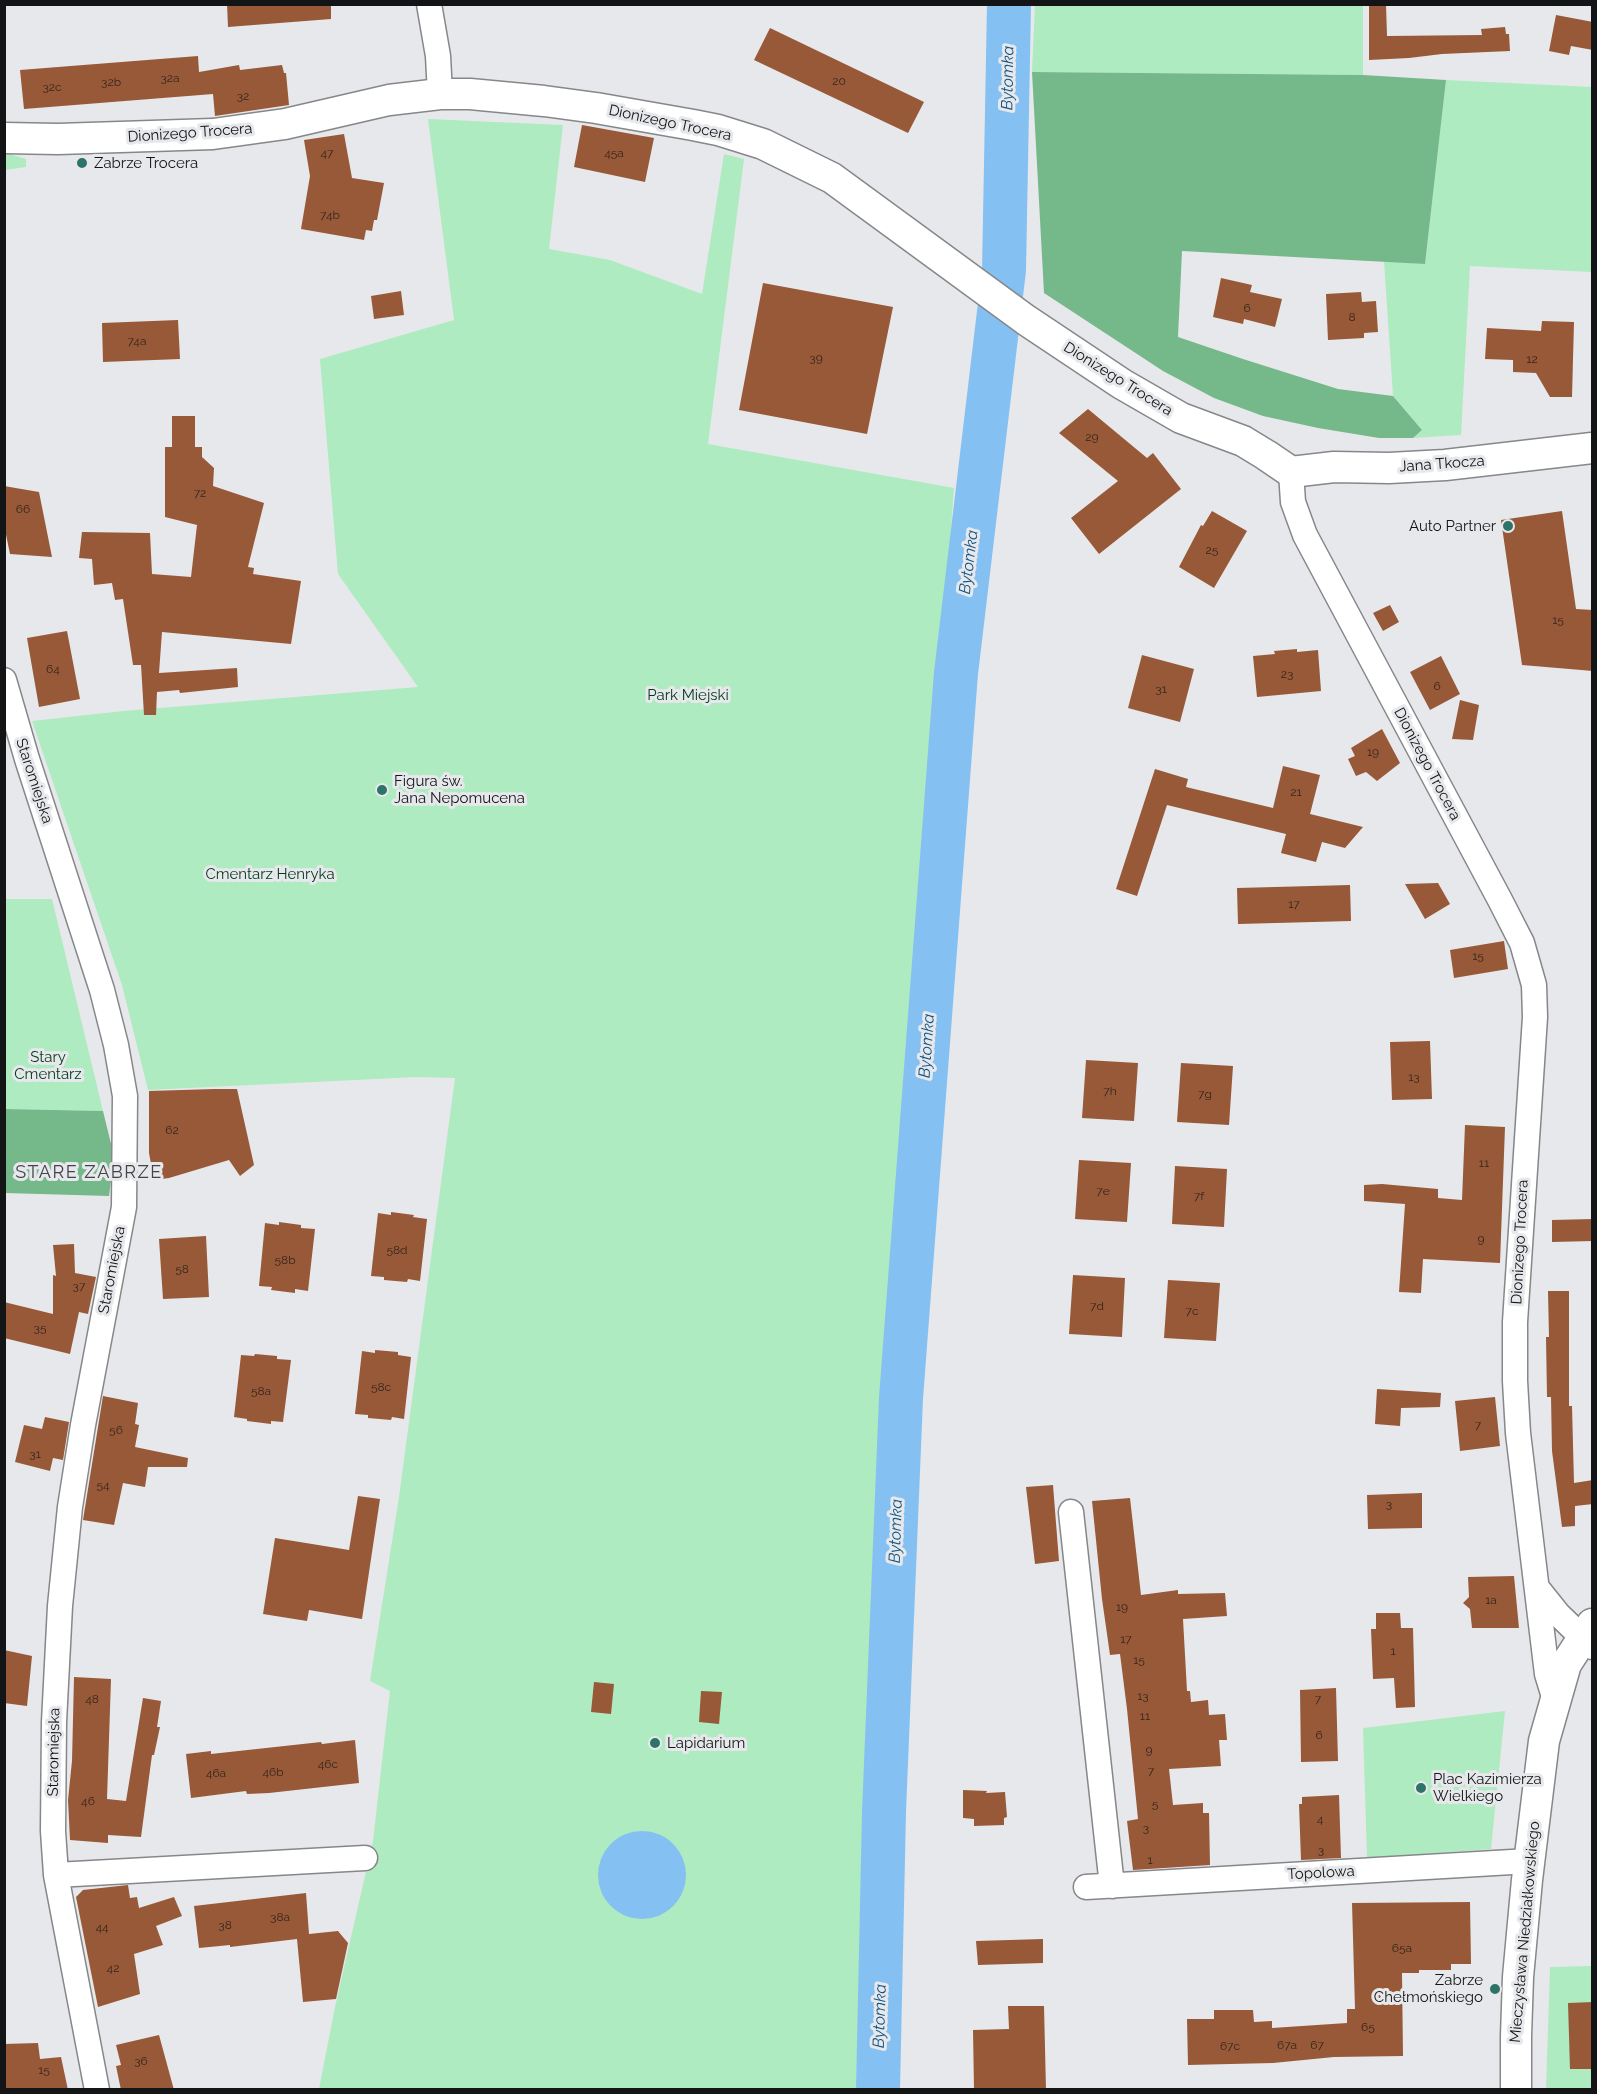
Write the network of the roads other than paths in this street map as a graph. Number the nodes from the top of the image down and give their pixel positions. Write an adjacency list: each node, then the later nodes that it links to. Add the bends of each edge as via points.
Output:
1 (429, 4): 2 (street)
2 (440, 94): 3 (street, Dionizego Trocera, via 213,134); 5 (street, Dionizego Trocera, via 596,108 710,128 763,144 863,198 1026,320 1141,396 1181,418 1243,441)
3 (4, 138)
4 (1593, 448): 5 (street, Jana Tkocza, via 1445,465 1334,467)
5 (1291, 472): 8 (street, Dionizego Trocera, via 1293,502 1305,535 1509,917 1522,943 1534,985 1515,1358 1518,1433)
6 (4, 680): 13 (street, Staromiejska, via 107,1007 125,1096 124,1207 70,1507 60,1606 54,1722)
7 (1071, 1512): 14 (street)
8 (1538, 1588): 9 (street, via 1558,1614); 10 (street, Dionizego Trocera, via 1547,1674)
9 (1589, 1636): 10 (street, Mieczysława Niedziałkowskiego, via 1566,1664)
10 (1555, 1700): 12 (street, Mieczysława Niedziałkowskiego, via 1544,1741)
11 (365, 1858): 13 (street)
12 (1529, 1861): 14 (street, Topolowa); 17 (street, Mieczysława Niedziałkowskiego, via 1516,2010)
13 (56, 1875): 16 (street, Staromiejska)
14 (1112, 1886): 15 (street, Topolowa)
15 (1086, 1887)
16 (97, 2090)
17 (1516, 2090)

